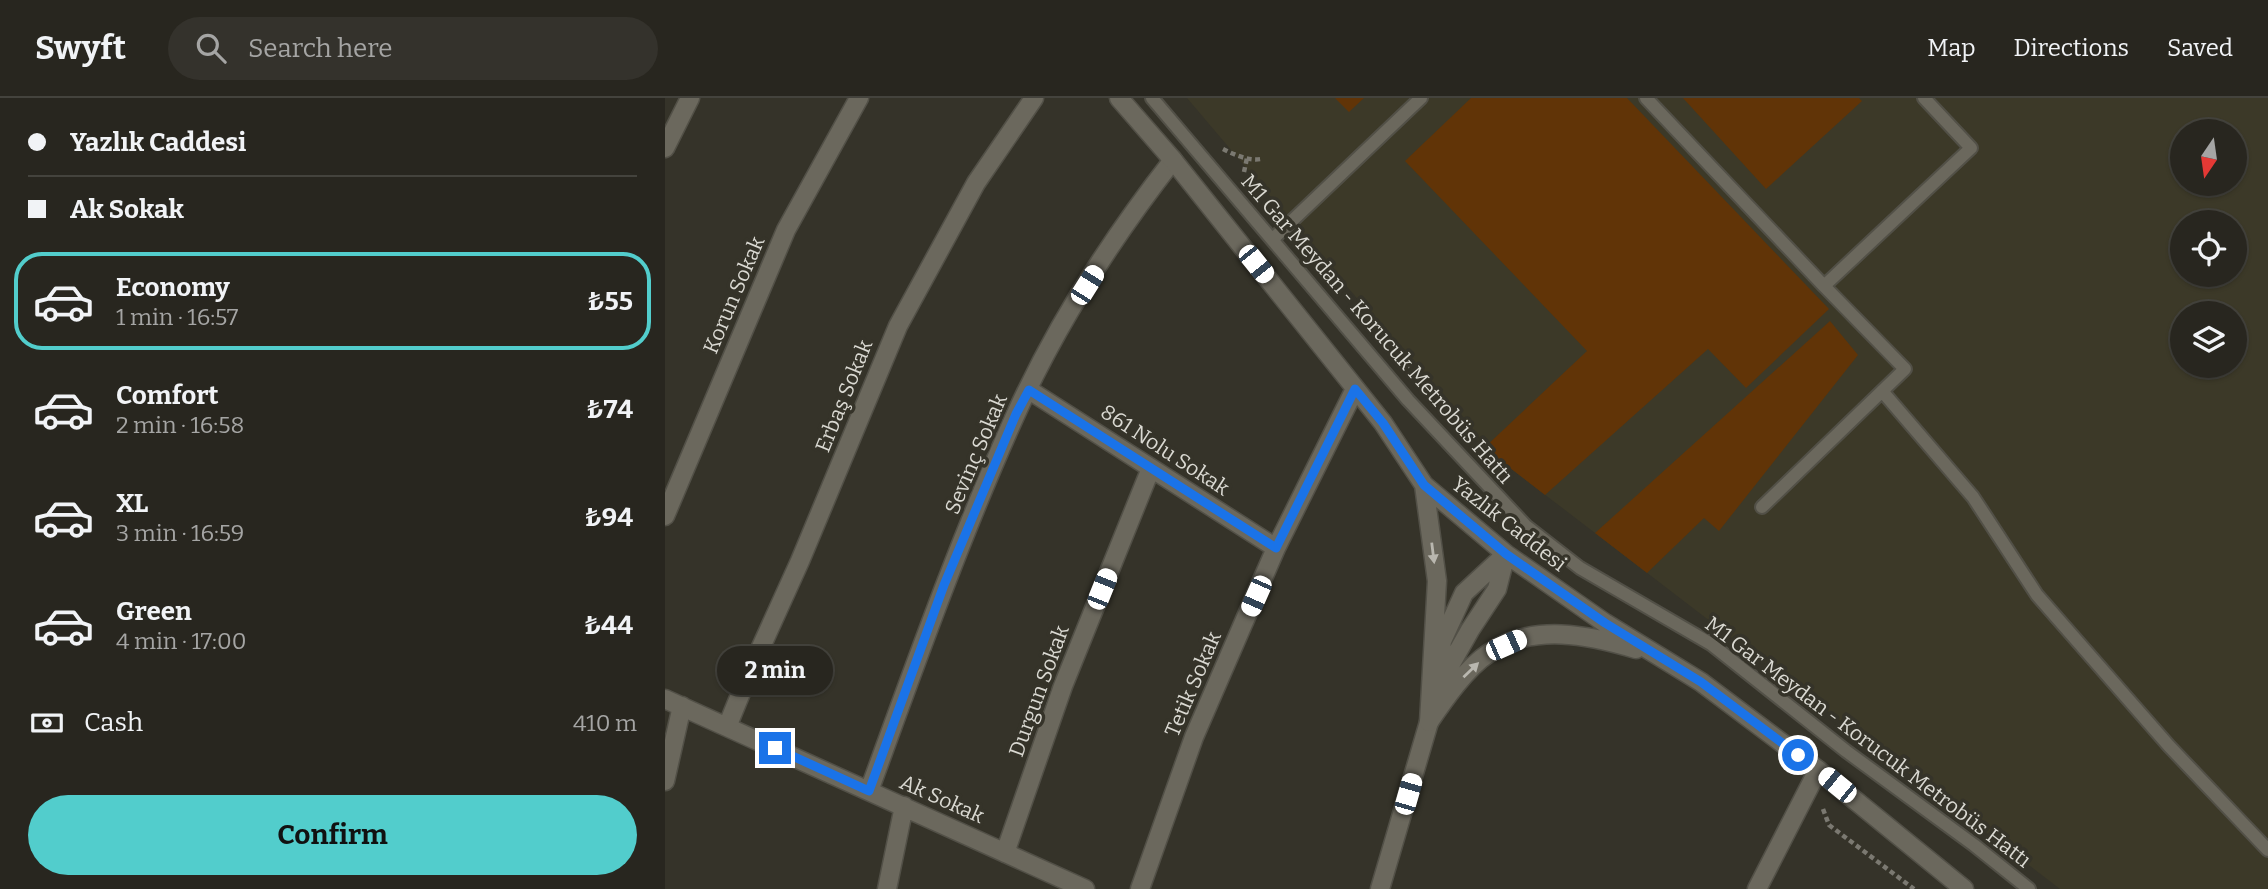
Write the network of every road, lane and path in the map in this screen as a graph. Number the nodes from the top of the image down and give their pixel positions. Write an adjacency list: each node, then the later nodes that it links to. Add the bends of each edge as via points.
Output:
1 (690, 98): 10 (street)
2 (859, 98): 25 (street, Korun Sokak, via 786,230)
3 (1034, 98): 32 (street, Erbaş Sokak, via 976,183 898,326)
4 (1119, 98): 13 (street, Yazlık Caddesi)
5 (1151, 98): 15 (lane, M1 Gar Meydan - Korucuk Metrobüs Hattı)
6 (1421, 98): 15 (lane)
7 (1646, 98): 16 (lane)
8 (1924, 98): 16 (lane, via 1971,148)
9 (1215, 139): 11 (path, via 1223,150)
10 (665, 148)
11 (1247, 158): 12 (path); 14 (path)
12 (1261, 159)
13 (1173, 160): 18 (street, Yazlık Caddesi); 19 (street, Sevinç Sokak, via 1139,204 1062,326)
14 (1244, 172)
15 (1273, 239): 47 (lane, M1 Gar Meydan - Korucuk Metrobüs Hattı, via 1408,400 1525,526 1580,568 1711,643)
16 (1824, 286): 20 (lane, via 1905,369)
17 (1353, 302): 21 (path)
18 (1355, 389): 23 (street, Yazlık Caddesi); 26 (street, Tetik Sokak)
19 (1029, 390): 22 (street, 861 Nolu Sokak); 36 (street, Sevinç Sokak, via 944,585)
20 (1882, 391): 24 (lane); 38 (lane, via 1973,498 2037,595 2169,746)
21 (1453, 417)
22 (1151, 468): 26 (street, 861 Nolu Sokak); 39 (street, Durgun Sokak, via 1063,686)
23 (1424, 485): 27 (street, Yazlık Caddesi); 31 (street, one-way to 31, via 1437,581)
24 (1762, 507)
25 (665, 516)
26 (1276, 548): 42 (street, Tetik Sokak, via 1194,737)
27 (1506, 554): 28 (street, Yazlık Caddesi); 31 (street, via 1497,589 1444,676); 31 (street, via 1464,593 1442,641)
28 (1658, 656): 31 (street, one-way to 28, via 1453,688 1488,653 1523,638 1557,634 1592,638); 33 (street, Yazlık Caddesi, via 1701,682)
29 (665, 699): 30 (street, Ak Sokak)
30 (682, 706): 32 (street, Ak Sokak); 34 (street)
31 (1429, 722): 43 (street)
32 (727, 727): 36 (street, Ak Sokak)
33 (1818, 770): 35 (street); 46 (street, Yazlık Caddesi)
34 (665, 781)
35 (1808, 790): 44 (street); 45 (path, via 1819,799 1829,825)
36 (869, 791): 37 (street, Ak Sokak)
37 (904, 806): 39 (street, Ak Sokak); 40 (street)
38 (2268, 850)
39 (1005, 853): 41 (street, Ak Sokak)
40 (887, 889)
41 (1085, 889)
42 (1140, 889)
43 (1380, 889)
44 (1757, 889)
45 (1914, 889)
46 (1964, 889)
47 (2029, 889)

